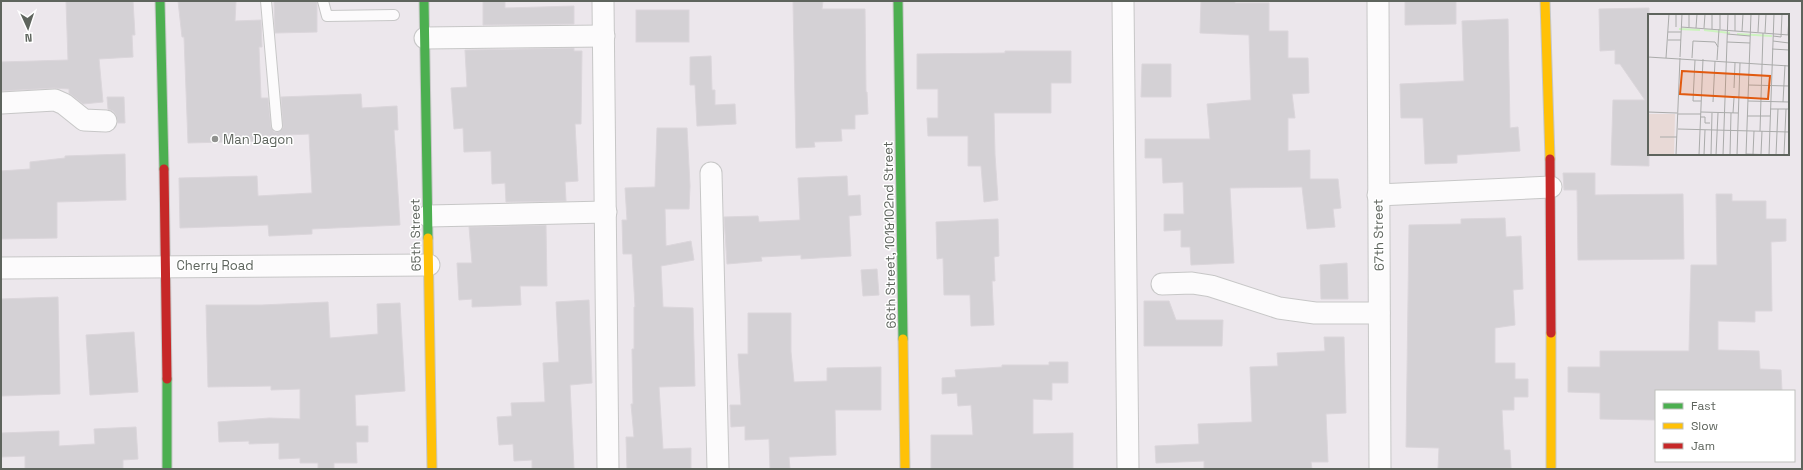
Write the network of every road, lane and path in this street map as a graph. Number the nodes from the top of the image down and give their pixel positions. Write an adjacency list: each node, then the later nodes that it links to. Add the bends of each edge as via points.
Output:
1 (160, 1): 21 (street)
2 (266, 1): 15 (lane)
3 (323, 1): 10 (lane, via 327,16)
4 (424, 1): 12 (street, 65th Street)
5 (603, 1): 11 (street)
6 (898, 1): 30 (street, 66th Street, 101&102nd Street)
7 (1123, 1): 31 (street)
8 (1378, 1): 18 (street, 67th Street)
9 (1545, 1): 17 (street)
10 (394, 15)
11 (604, 36): 12 (street); 19 (street)
12 (425, 38): 20 (street, 65th Street)
13 (1, 103): 14 (street, via 55,100 84,120)
14 (106, 121)
15 (277, 126)
16 (710, 173): 29 (street)
17 (1551, 187): 18 (street); 33 (street)
18 (1378, 195): 25 (street, 67th Street)
19 (606, 212): 20 (street); 28 (street)
20 (428, 216): 22 (street, 65th Street)
21 (166, 265): 22 (street, Cherry Road); 23 (street, Cherry Road); 26 (street)
22 (429, 265): 27 (street, 65th Street)
23 (1, 268)
24 (1162, 284): 25 (street, via 1192,283 1211,286 1286,309 1315,313)
25 (1379, 313): 32 (street, 67th Street)
26 (167, 469)
27 (432, 469)
28 (608, 469)
29 (718, 469)
30 (905, 469)
31 (1128, 469)
32 (1380, 469)
33 (1551, 469)

